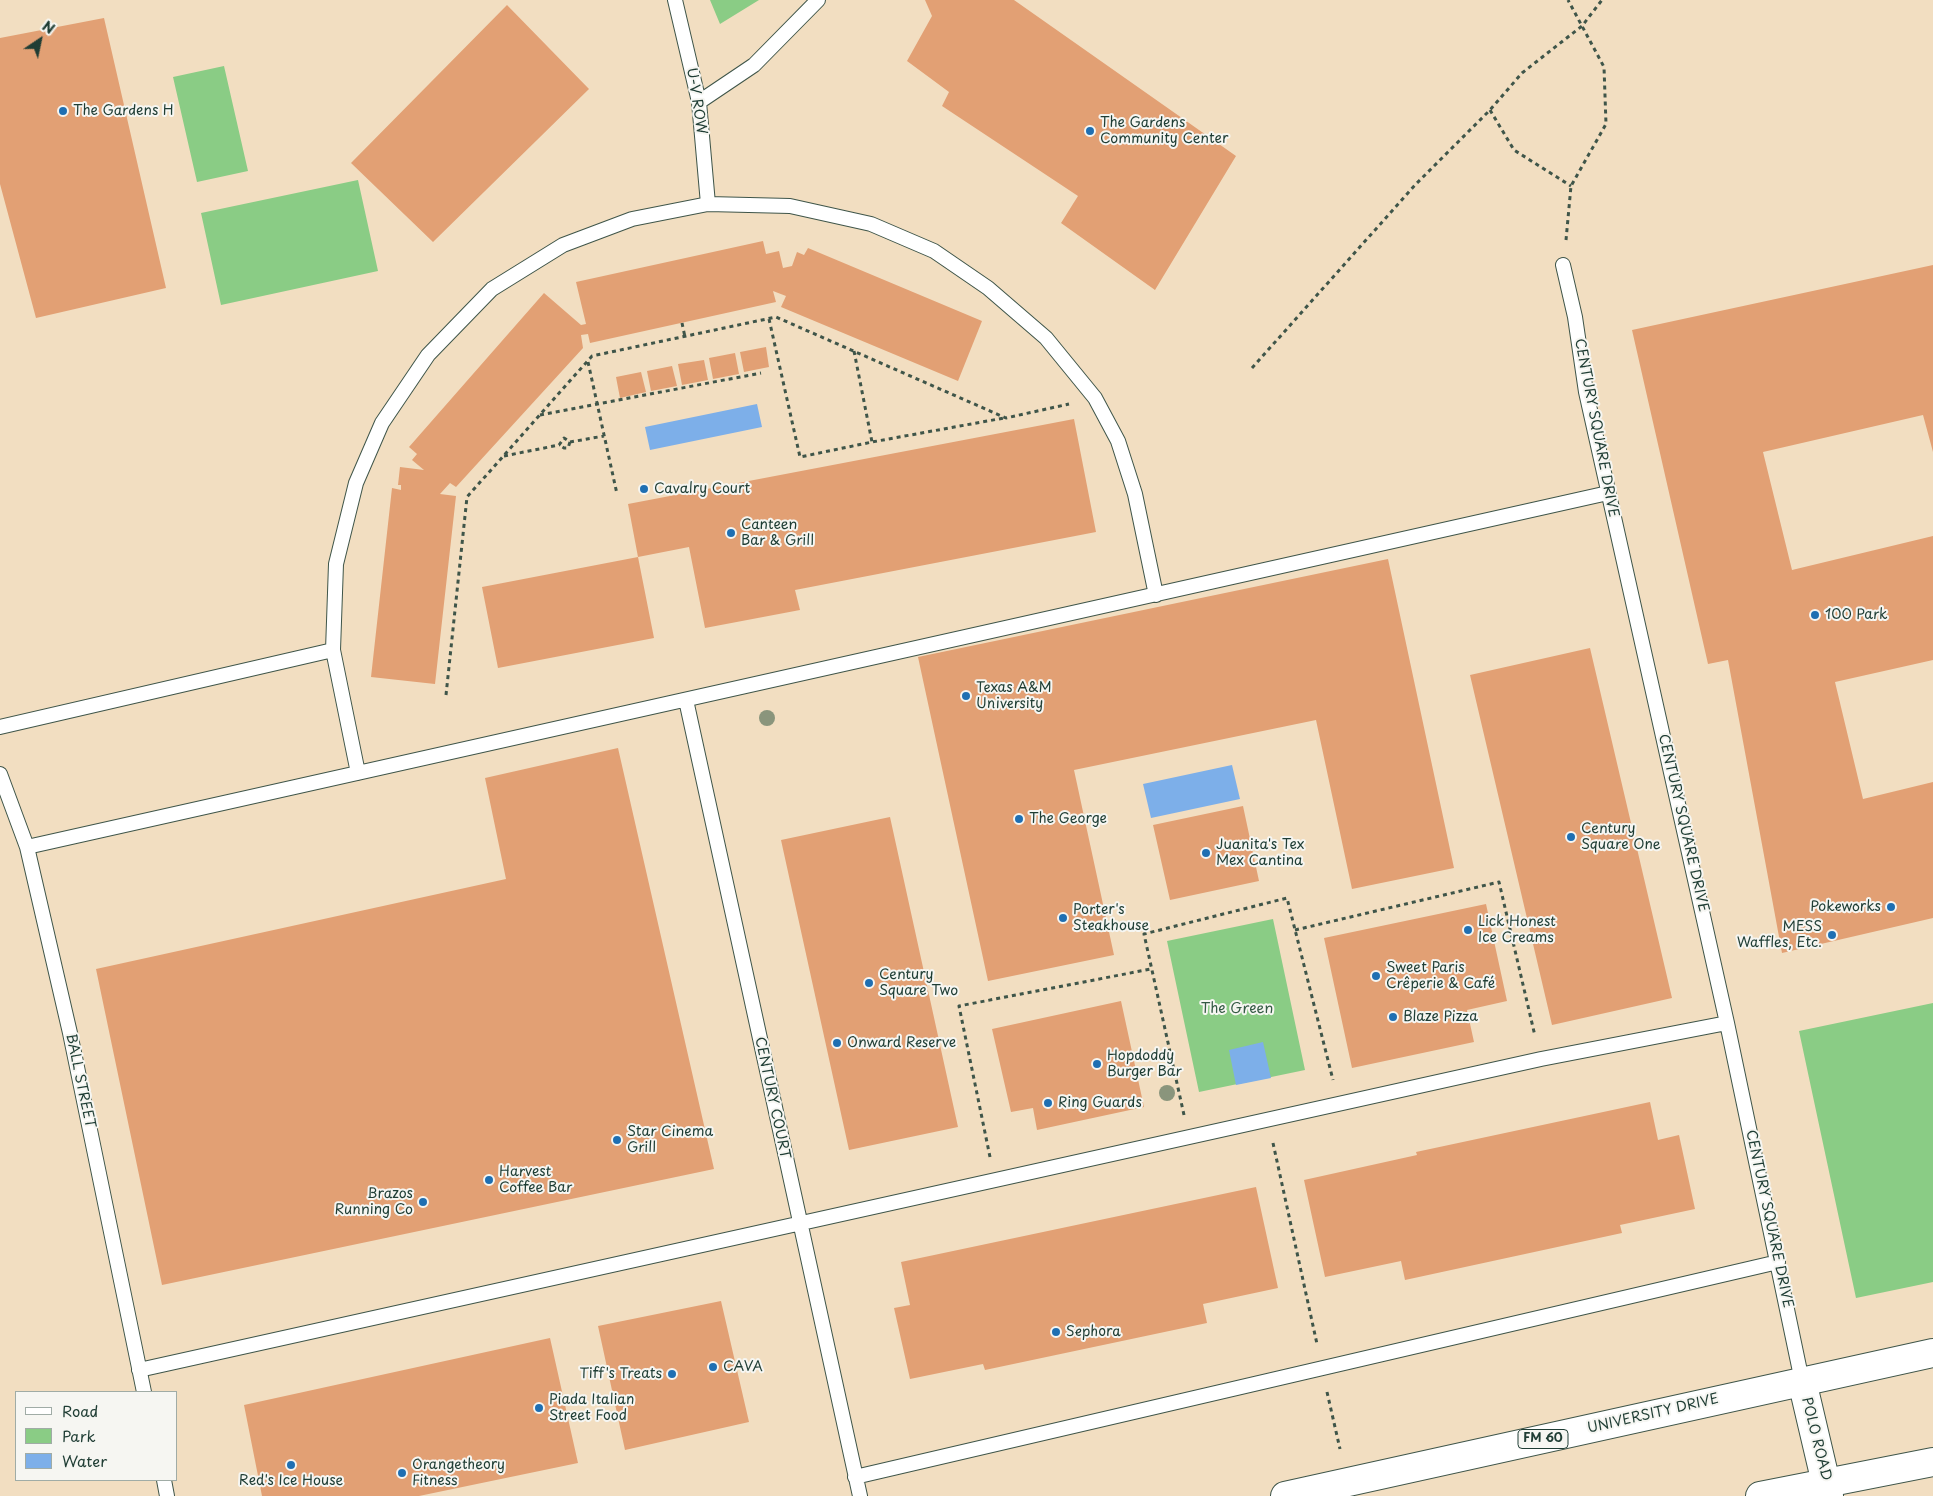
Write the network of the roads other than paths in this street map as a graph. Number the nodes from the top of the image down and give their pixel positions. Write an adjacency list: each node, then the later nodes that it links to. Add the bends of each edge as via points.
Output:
1 (675, 0): 3 (lane, U-V ROW)
2 (818, 0): 3 (lane, via 754,66)
3 (699, 102): 4 (lane, U-V ROW)
4 (708, 204): 7 (lane, via 790,206 871,224 934,251 988,288 1046,338 1095,398 1118,442 1135,494); 8 (lane, via 632,219 563,245 492,289 428,354 382,423 356,483 336,564)
5 (1564, 265): 6 (lane, CENTURY SQUARE DRIVE)
6 (1608, 494): 7 (lane); 14 (lane, CENTURY SQUARE DRIVE)
7 (1156, 595): 9 (lane)
8 (333, 650): 10 (lane); 11 (lane)
9 (686, 700): 11 (lane); 15 (lane, CENTURY COURT)
10 (0, 727)
11 (358, 773): 13 (lane)
12 (0, 774): 13 (lane, BALL STREET)
13 (27, 848): 18 (lane, BALL STREET, via 70,1033)
14 (1727, 1023): 15 (lane, via 1541,1059); 16 (lane, CENTURY SQUARE DRIVE)
15 (799, 1225): 18 (lane); 22 (lane, CENTURY COURT)
16 (1778, 1262): 19 (lane, CENTURY SQUARE DRIVE); 22 (lane)
17 (1933, 1353): 19 (main road, UNIVERSITY DRIVE / FM 60)
18 (139, 1370): 20 (lane, BALL STREET)
19 (1802, 1381): 24 (main road, POLO ROAD); 27 (main road, UNIVERSITY DRIVE / FM 60)
20 (144, 1391)
21 (1933, 1462): 24 (main road)
22 (855, 1477): 26 (lane, CENTURY COURT)
23 (164, 1481): 25 (lane)
24 (1828, 1489): 28 (main road)
25 (168, 1496)
26 (860, 1496)
27 (1285, 1496)
28 (1760, 1496)

